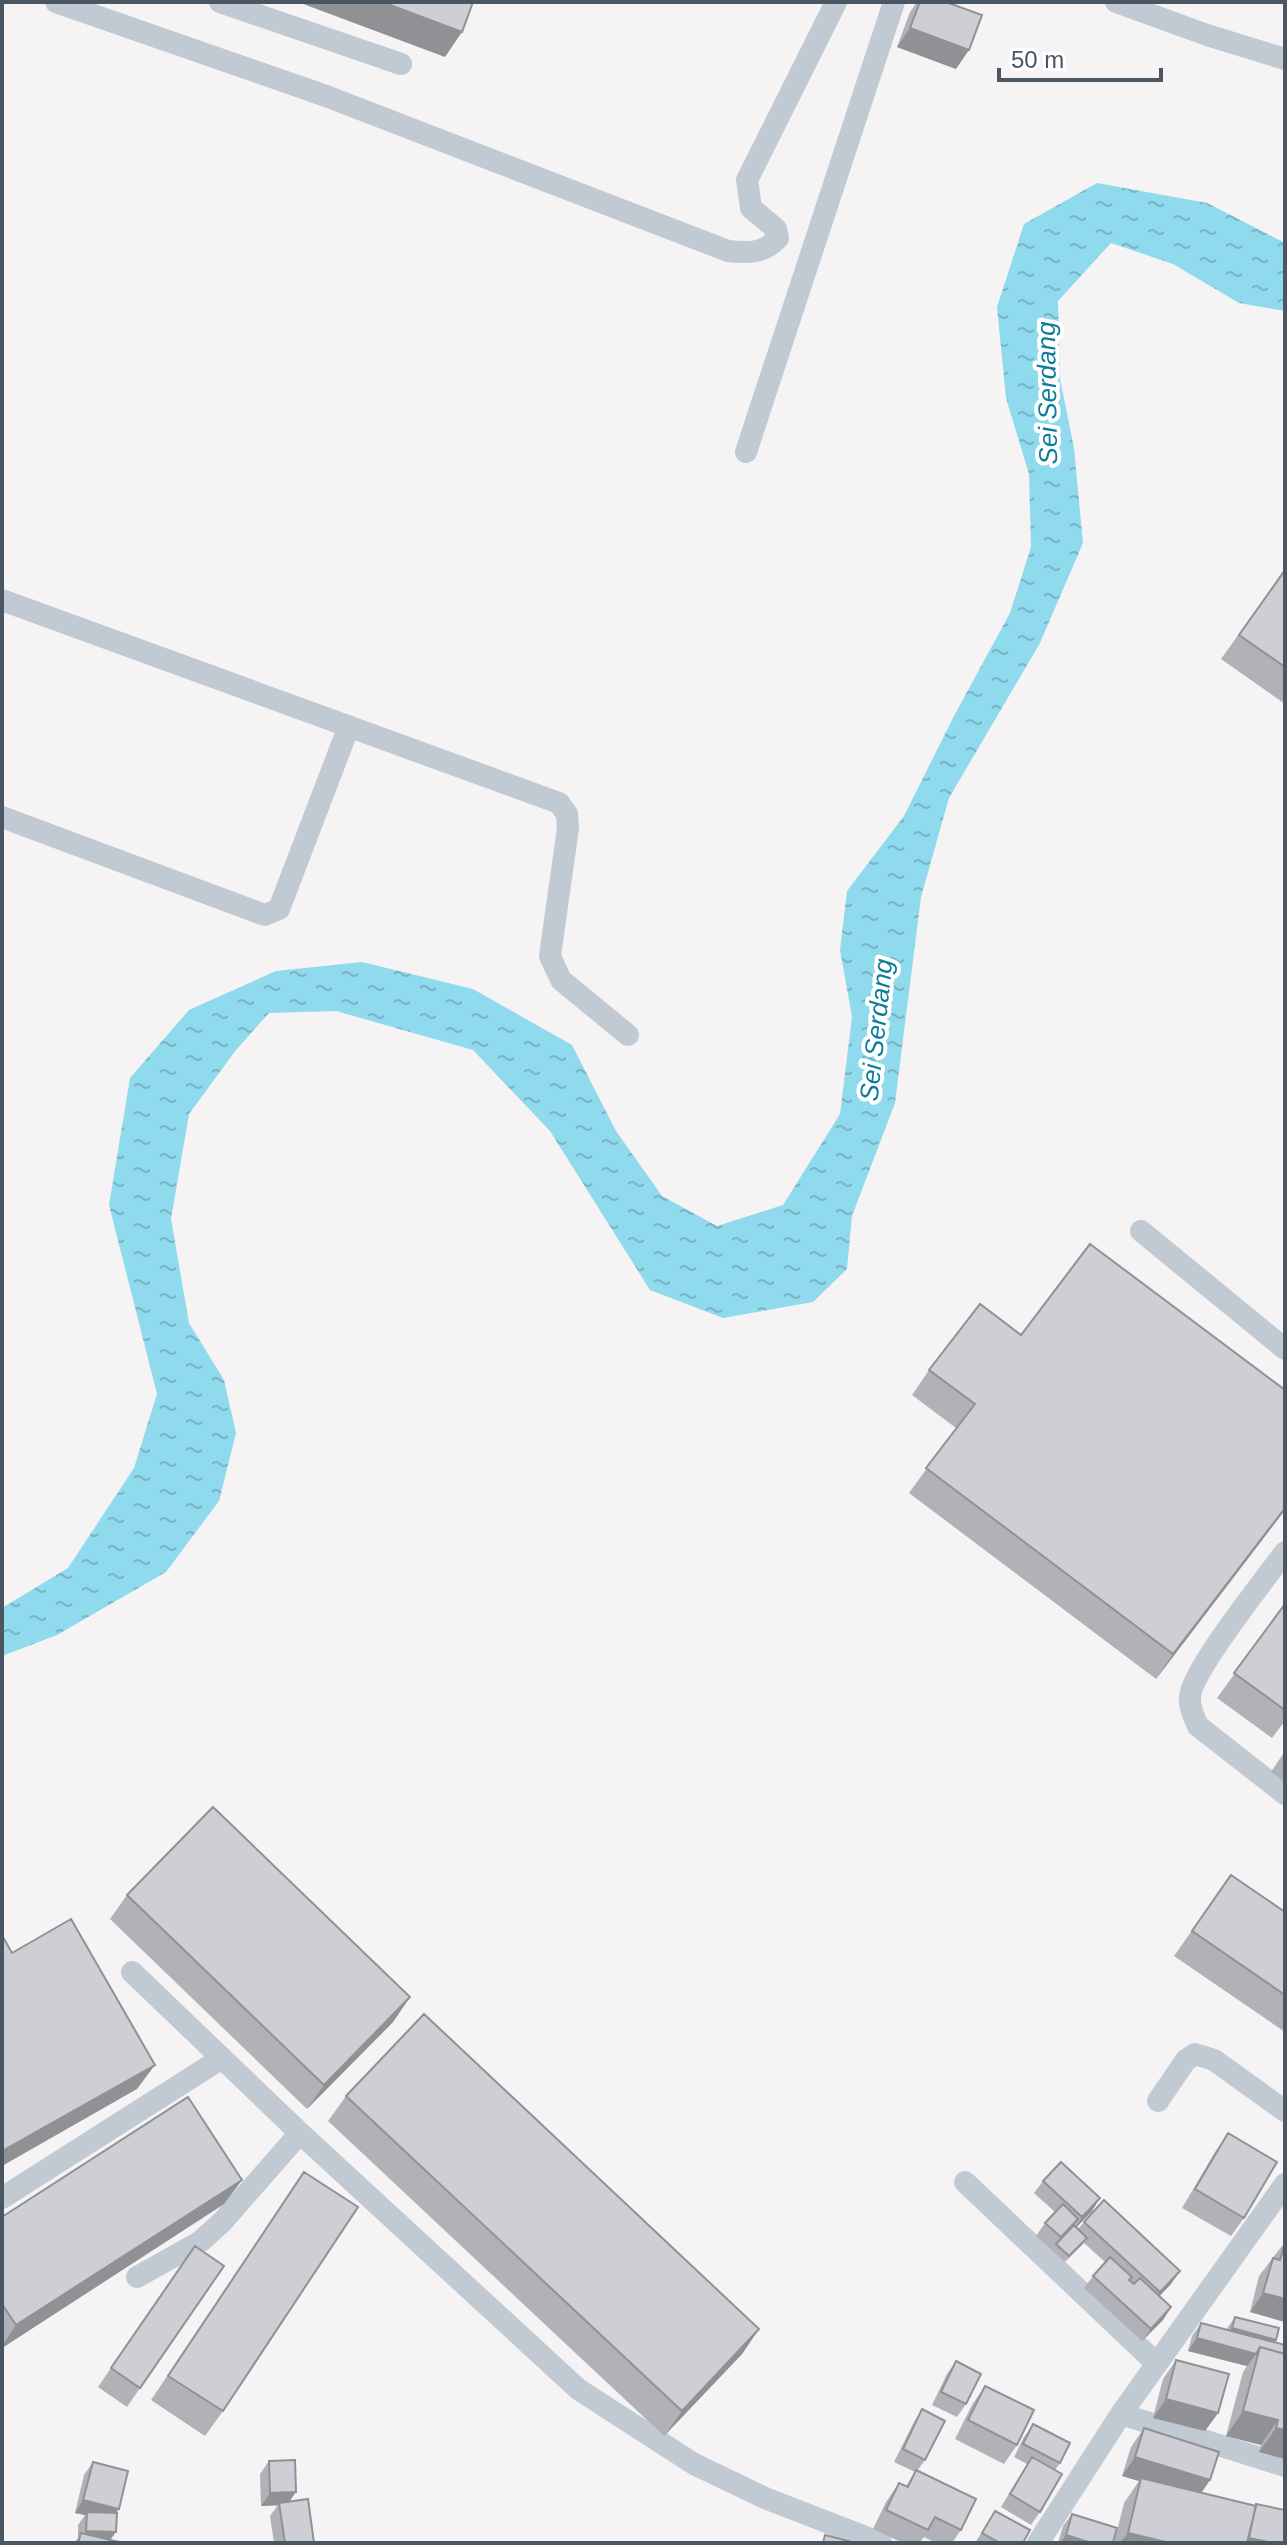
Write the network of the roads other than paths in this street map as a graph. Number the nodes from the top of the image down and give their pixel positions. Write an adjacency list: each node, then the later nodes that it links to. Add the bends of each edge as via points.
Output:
1 (56, 2): 3 (street, via 326,96 728,251 746,253 771,246 778,238 776,229 751,208 747,180)
2 (220, 2): 7 (street)
3 (836, 2)
4 (894, 2): 8 (street)
5 (1116, 2): 6 (street)
6 (1285, 59)
7 (401, 64)
8 (746, 452)
9 (2, 600): 10 (street)
10 (349, 726): 11 (street, via 274,913 265,915); 12 (street, via 559,803 568,828 550,956 561,980)
11 (2, 817)
12 (628, 1035)
13 (1141, 1231): 14 (street)
14 (1285, 1349)
15 (1285, 1552): 16 (street, via 1199,1671 1189,1696 1198,1726)
16 (1285, 1794)
17 (132, 1972): 18 (street)
18 (222, 2058): 21 (street); 24 (street)
19 (1158, 2101): 20 (street, via 1195,2054 1214,2060)
20 (1285, 2111)
21 (300, 2133): 25 (street, via 201,2241); 29 (street, via 578,2389 694,2464)
22 (965, 2182): 26 (street)
23 (1285, 2184): 26 (street)
24 (2, 2198)
25 (137, 2277)
26 (1156, 2363): 27 (street)
27 (1121, 2414): 28 (street); 30 (street)
28 (1285, 2466)
29 (881, 2543)
30 (1038, 2543)

